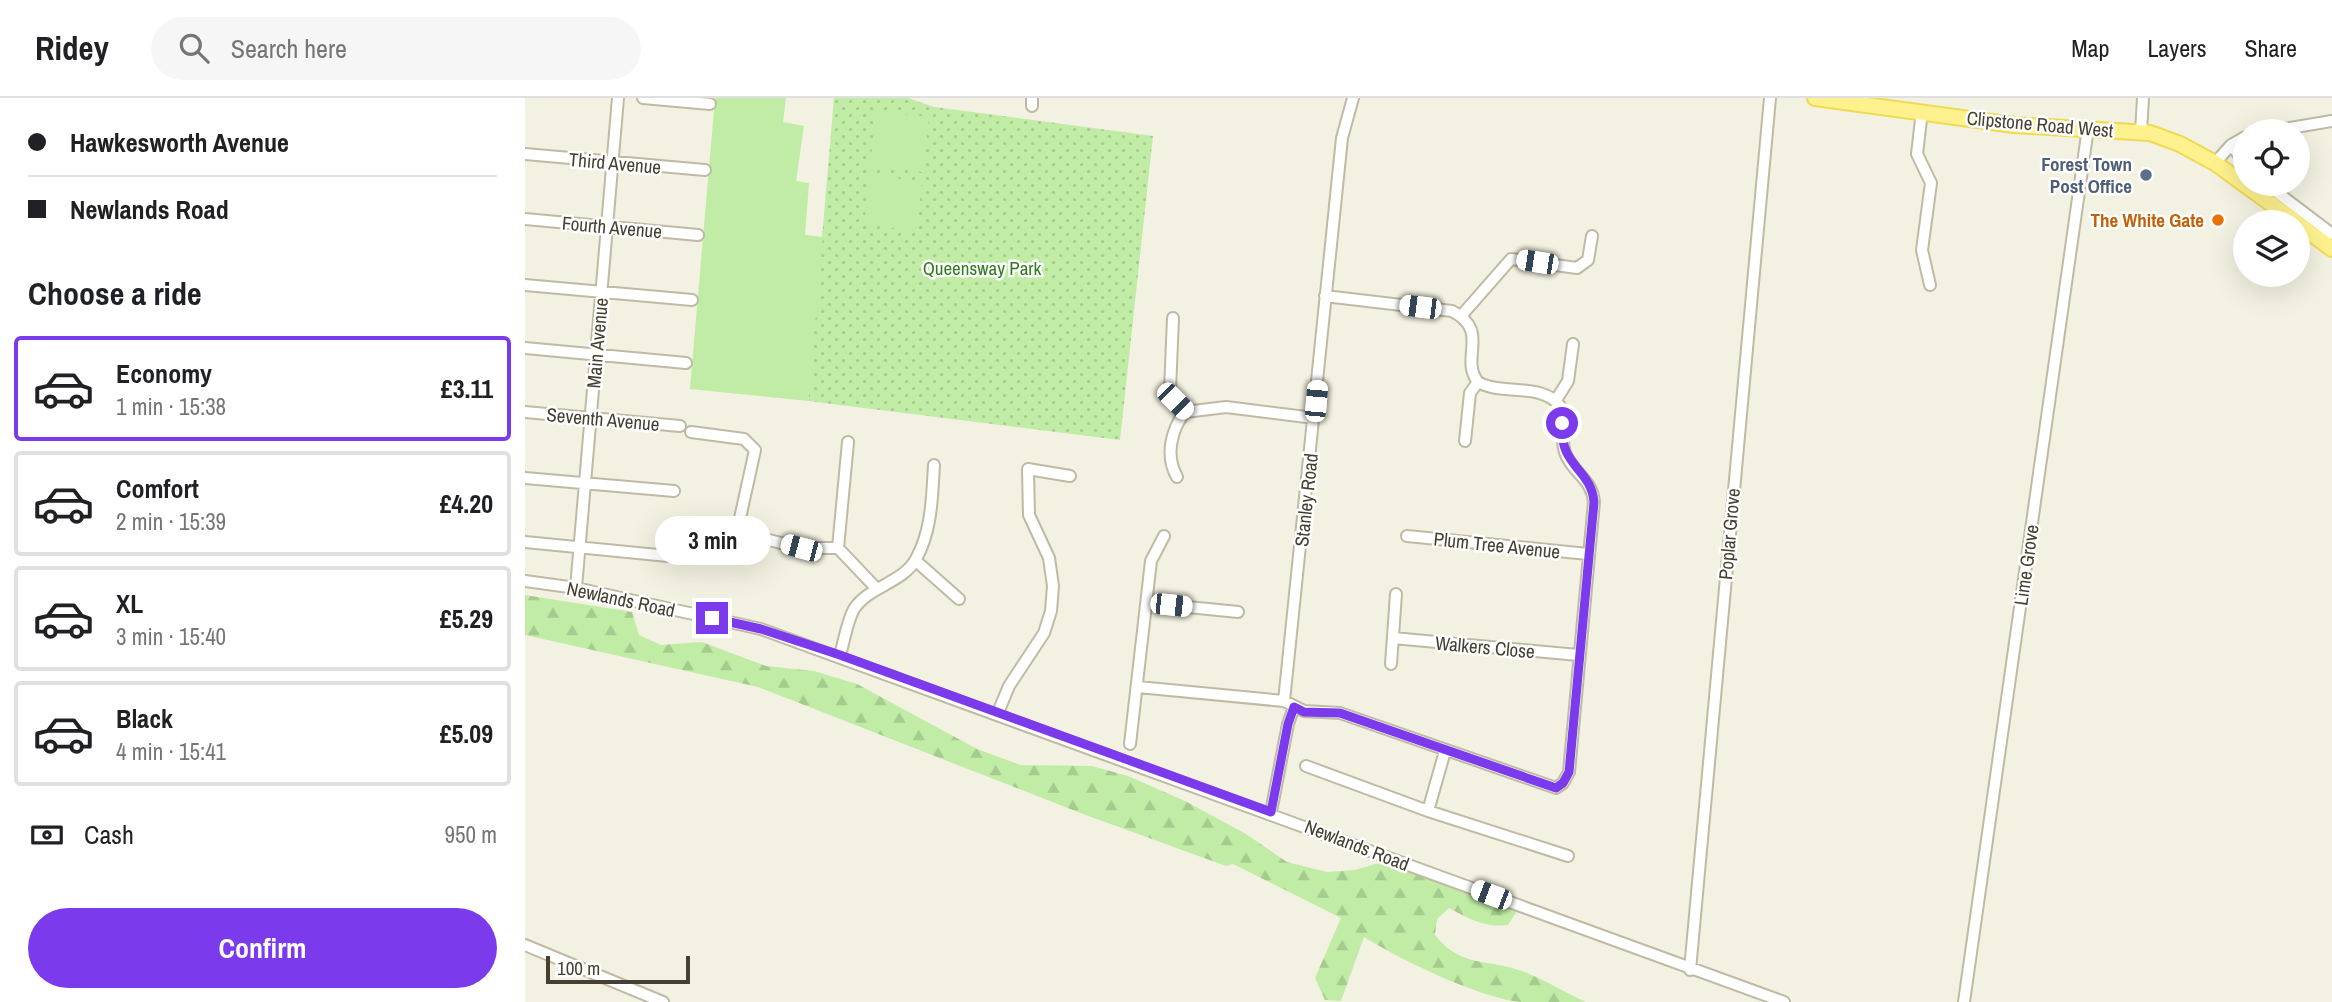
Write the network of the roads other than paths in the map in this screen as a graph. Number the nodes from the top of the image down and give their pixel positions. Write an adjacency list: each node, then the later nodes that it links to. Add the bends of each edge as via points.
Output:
1 (618, 98): 16 (street, Main Avenue)
2 (643, 98): 7 (street)
3 (1353, 98): 31 (street, Stanley Road, via 1342,138)
4 (1770, 98): 85 (street, Poplar Grove)
5 (1815, 98): 8 (main road, Clipstone Road West)
6 (2143, 98): 12 (street)
7 (710, 104)
8 (1922, 111): 11 (main road, Clipstone Road West, via 2014,125); 29 (street, via 1917,154 1931,183 1922,250)
9 (2332, 121): 10 (street)
10 (2310, 125)
11 (2088, 128): 12 (main road, Clipstone Road West); 88 (street, Lime Grove)
12 (2141, 132): 17 (main road, Clipstone Road West, via 2180,144)
13 (2231, 145): 14 (street); 17 (street)
14 (2233, 148)
15 (525, 154): 16 (street, Third Avenue)
16 (612, 163): 18 (street, Third Avenue); 22 (street, Main Avenue)
17 (2215, 163): 20 (main road, Clipstone Road West)
18 (705, 170)
19 (2282, 196): 24 (street)
20 (2279, 210)
21 (525, 219): 22 (street, Fourth Avenue)
22 (607, 226): 25 (street, Fourth Avenue); 30 (street, Main Avenue)
23 (2310, 233): 27 (main road, Clipstone Road West)
24 (2332, 234)
25 (698, 235)
26 (1591, 236): 33 (street, via 1588,260 1577,268 1517,258 1505,262)
27 (2332, 249)
28 (525, 285): 30 (street)
29 (1930, 285)
30 (601, 291): 32 (street); 37 (street, Main Avenue)
31 (1325, 296): 33 (street, via 1444,309); 44 (street, Stanley Road)
32 (692, 300)
33 (1461, 316): 39 (street, via 1473,332 1472,370)
34 (1173, 318): 42 (street, via 1170,390)
35 (1573, 344): 40 (street, via 1568,380)
36 (525, 348): 37 (street)
37 (596, 354): 38 (street); 43 (street, Main Avenue)
38 (686, 363)
39 (1478, 382): 40 (street, via 1543,394); 47 (street, via 1470,393)
40 (1556, 401): 60 (street, via 1563,414 1566,456 1593,490)
41 (525, 412): 43 (street, Seventh Avenue)
42 (1185, 412): 44 (street, via 1226,407); 51 (street, via 1172,438 1171,467)
43 (590, 418): 45 (street, Seventh Avenue); 53 (street, Main Avenue)
44 (1314, 418): 75 (street, Stanley Road)
45 (680, 426)
46 (691, 432): 59 (street, via 744,439 755,450 737,532 801,548)
47 (1465, 441)
48 (848, 442): 59 (street)
49 (934, 465): 62 (street, via 930,522)
50 (1070, 476): 77 (street, via 1028,469 1029,515 1049,558 1051,611 1044,633 1009,686)
51 (1177, 477)
52 (525, 478): 53 (street)
53 (585, 484): 54 (street); 58 (street, Main Avenue)
54 (674, 491)
55 (1164, 536): 68 (street, via 1151,561)
56 (1407, 536): 60 (street, Plum Tree Avenue)
57 (525, 542): 58 (street)
58 (579, 548): 61 (street); 64 (street, Main Avenue)
59 (838, 548): 65 (street)
60 (1588, 554): 72 (street)
61 (668, 556)
62 (915, 561): 65 (street, via 892,582); 67 (street)
63 (525, 581): 64 (street, Newlands Road)
64 (576, 588): 71 (street, Newlands Road, via 761,629)
65 (876, 588): 71 (street, via 854,610)
66 (1396, 594): 70 (street)
67 (959, 599)
68 (1148, 603): 69 (street); 74 (street)
69 (1238, 612)
70 (1393, 638): 72 (street, Walkers Close); 73 (street)
71 (840, 655): 77 (street, Newlands Road)
72 (1578, 655): 79 (street, via 1569,772 1563,783 1556,788)
73 (1391, 664)
74 (1138, 687): 75 (street); 78 (street)
75 (1284, 701): 76 (street)
76 (1294, 707): 79 (street, via 1304,712 1340,713); 82 (street)
77 (997, 715): 82 (street, Newlands Road)
78 (1131, 744)
79 (1445, 751): 81 (street)
80 (1307, 766): 81 (street)
81 (1428, 811): 83 (street)
82 (1271, 812): 85 (street, Newlands Road)
83 (1568, 856)
84 (525, 945): 86 (street)
85 (1691, 970): 87 (street, Newlands Road)
86 (663, 1002)
87 (1784, 1002)
88 (1965, 1002)

